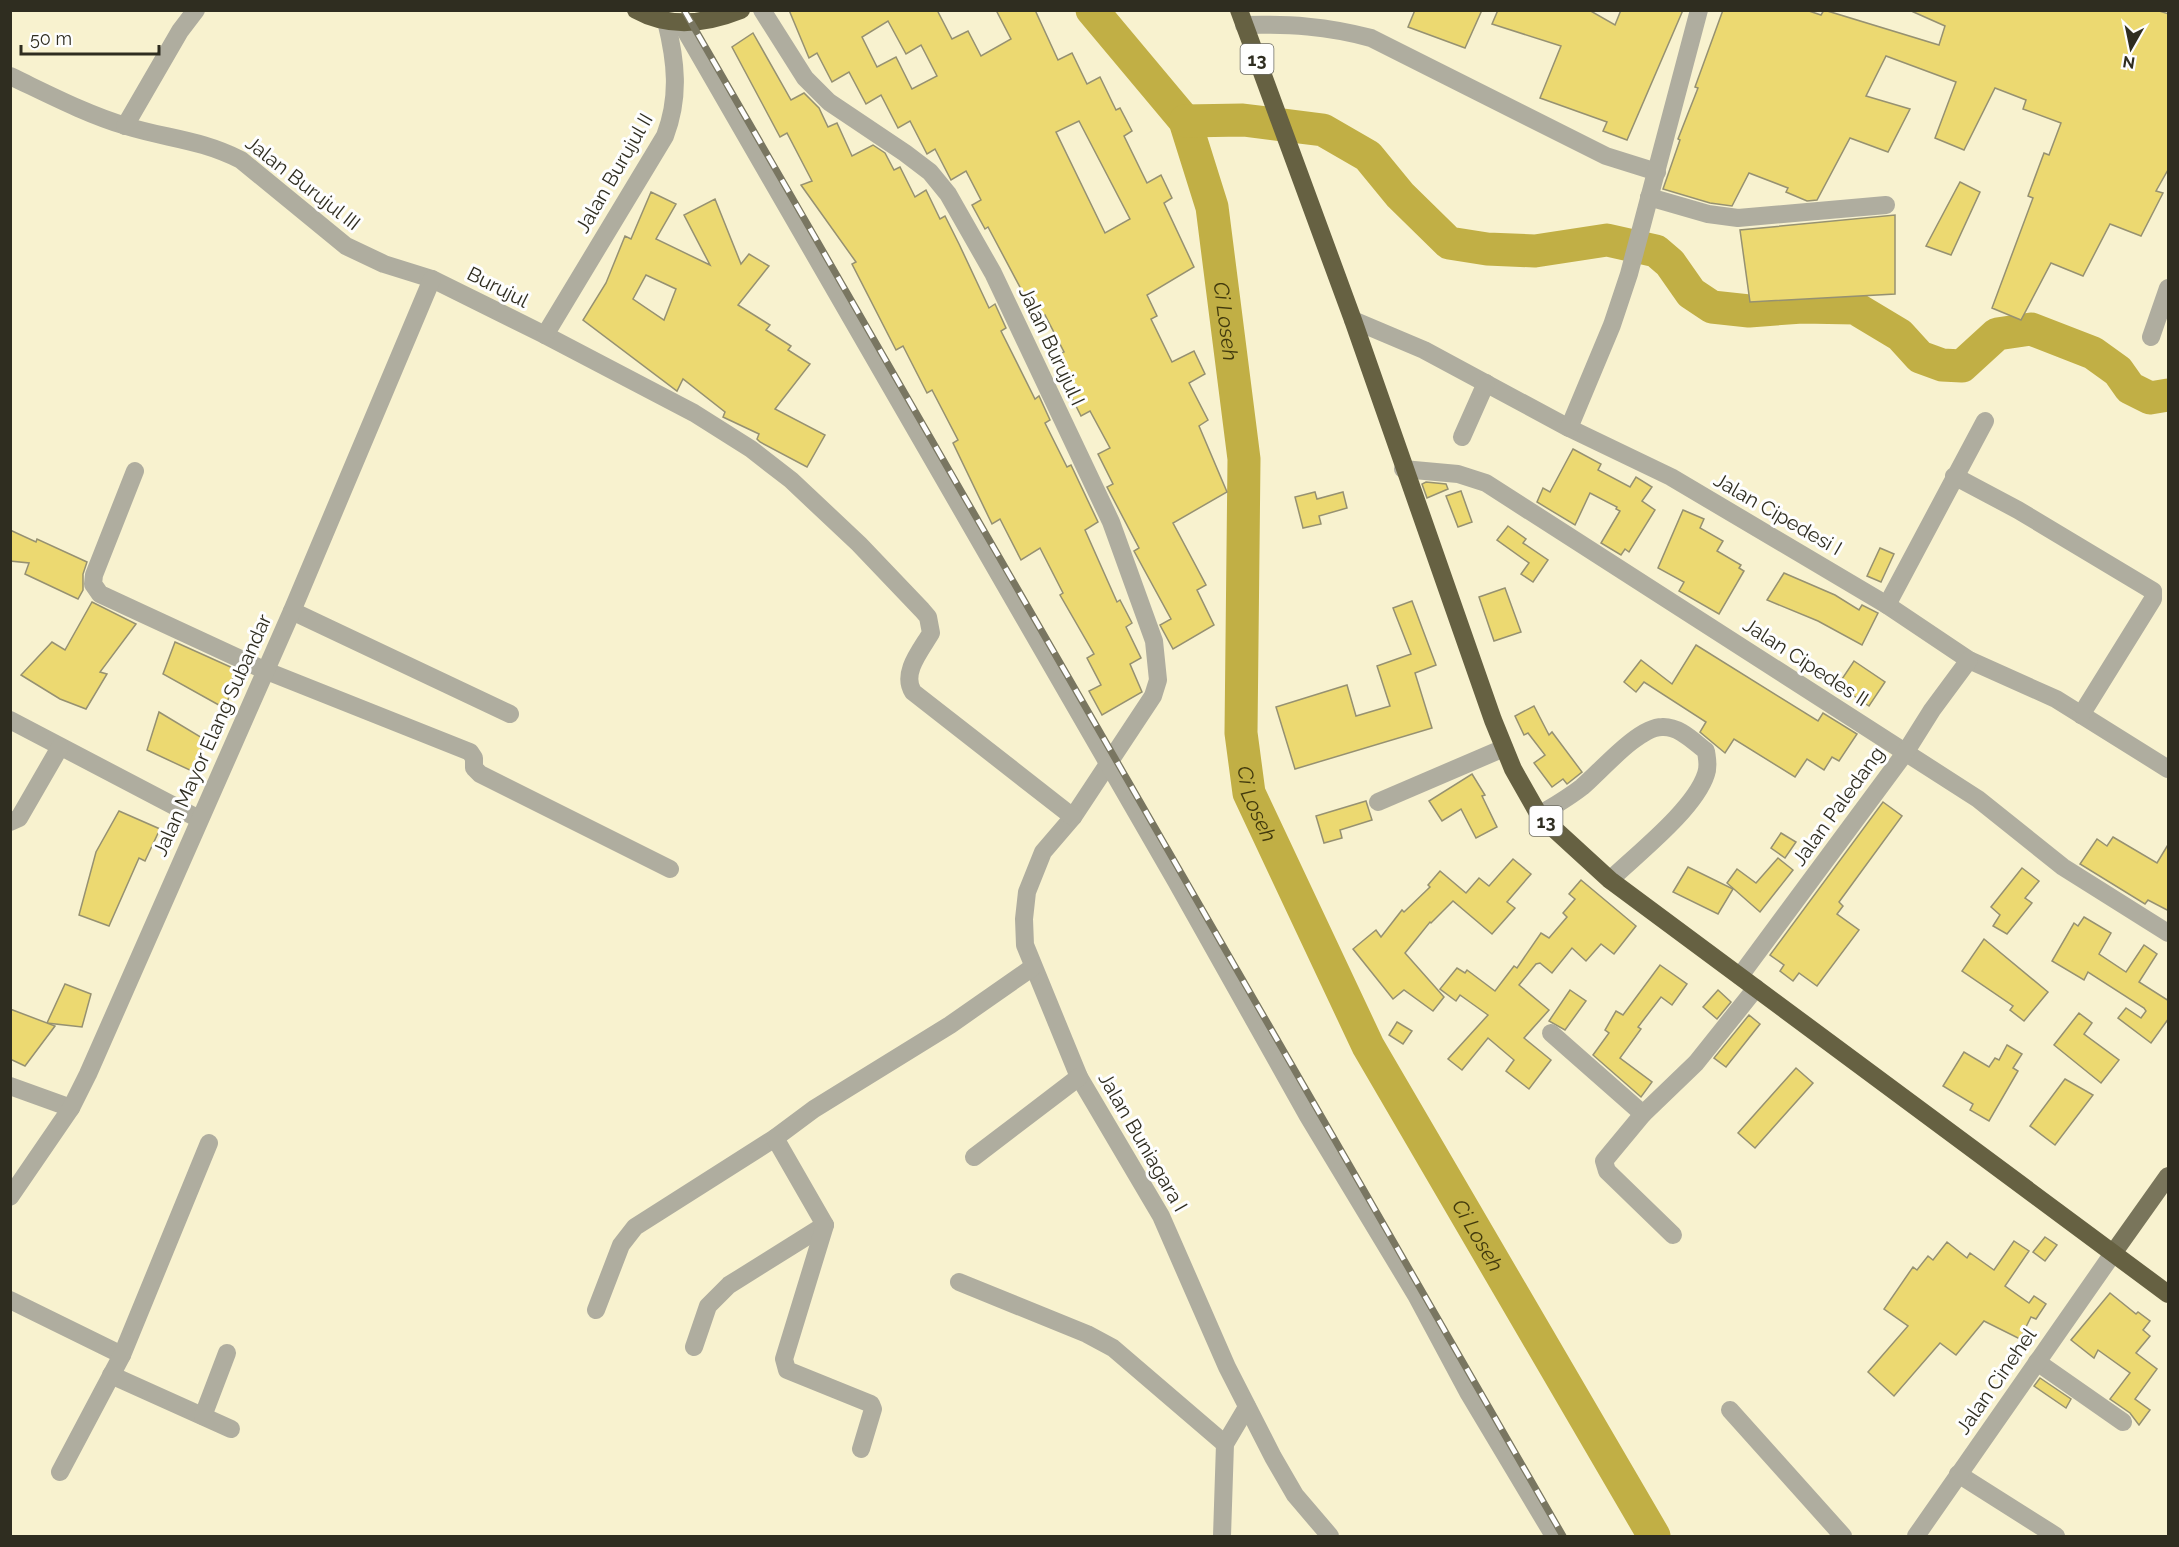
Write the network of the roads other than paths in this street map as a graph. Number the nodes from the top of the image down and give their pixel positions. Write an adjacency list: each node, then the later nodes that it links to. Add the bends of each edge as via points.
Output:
1 (196, 10): 9 (street)
2 (636, 10): 7 (highway)
3 (741, 10): 7 (highway, via 712,20)
4 (762, 10): 35 (street, Jalan Burujul I, via 805,78 829,102 930,172 948,194 993,273 1111,522 1154,641 1158,680 1153,696)
5 (1699, 10): 10 (street)
6 (1242, 18): 10 (street, via 1326,27 1371,38 1605,156); 15 (highway, 13)
7 (674, 22): 16 (street, Jalan Burujul II, via 676,90 673,116 665,136); 35 (street)
8 (10, 76): 9 (street, Jalan Burujul III)
9 (125, 126): 13 (street, Jalan Burujul III, via 199,141 223,151 241,160 346,246 384,264)
10 (1657, 172): 11 (street)
11 (1649, 197): 12 (street, via 1738,218); 20 (street, via 1612,325)
12 (1886, 205)
13 (432, 279): 16 (street, Burujul); 26 (street, Jalan Mayor Elang Subandar)
14 (2169, 288): 17 (street)
15 (1353, 320): 18 (street, Jalan Cipedesi I, via 1425,350); 22 (highway, 13)
16 (545, 335): 39 (street, Burujul, via 694,413 791,480 859,544 927,617 931,633 907,676 913,692)
17 (2151, 337)
18 (1486, 383): 20 (street, Jalan Cipedesi I); 21 (street)
19 (1984, 421): 24 (street)
20 (1569, 428): 25 (street, Jalan Cipedesi I, via 1671,477)
21 (1462, 437)
22 (1403, 469): 33 (highway, 13); 34 (street, Jalan Cipedes II, via 1458,474 1486,483)
23 (135, 471): 28 (street, via 94,575 95,589)
24 (1954, 476): 25 (street); 30 (street, via 2153,591 2153,599)
25 (1887, 605): 27 (street, Jalan Cipedesi I)
26 (292, 611): 28 (street, Jalan Mayor Elang Subandar); 29 (street)
27 (1969, 660): 30 (street, Jalan Cipedesi I, via 2056,699); 34 (street, Jalan Paledang)
28 (264, 670): 40 (street, Jalan Mayor Elang Subandar); 42 (street, via 470,752 480,774)
29 (510, 714)
30 (2081, 715): 36 (street, Jalan Cipedesi I)
31 (10, 720): 32 (street)
32 (60, 747): 40 (street); 41 (street, via 19,818)
33 (1504, 748): 37 (street); 38 (highway, 13)
34 (1905, 753): 44 (street, Jalan Cipedes II, via 1978,799 2063,867); 46 (street, Jalan Paledang)
35 (1108, 763): 39 (street, Jalan Buniagara I); 81 (street, via 1308,1116)
36 (2169, 769)
37 (1378, 802)
38 (1539, 815): 43 (highway, 13); 43 (street, via 1654,728 1678,730 1706,751 1708,764 1700,787 1672,821)
39 (1073, 817): 45 (street, Jalan Buniagara I, via 1043,852 1028,892 1025,945)
40 (199, 819): 51 (street, Jalan Mayor Elang Subandar)
41 (10, 822)
42 (670, 869)
43 (1610, 880): 46 (highway, 13)
44 (2169, 933)
45 (1033, 967): 49 (street, Jalan Buniagara I); 53 (street)
46 (1740, 976): 47 (highway, 13)
47 (1756, 988): 52 (street, via 1696,1063); 60 (highway, 13)
48 (1551, 1033): 52 (street)
49 (1079, 1077): 55 (street); 70 (street, Jalan Buniagara I, via 1161,1216)
50 (10, 1086): 51 (street)
51 (71, 1108): 57 (street, Jalan Mayor Elang Subandar)
52 (1643, 1114): 59 (street, via 1606,1158 1604,1166)
53 (775, 1138): 58 (street); 64 (street, via 635,1227 621,1245)
54 (208, 1143): 67 (street)
55 (974, 1157)
56 (2169, 1176): 60 (main road)
57 (10, 1197)
58 (825, 1226): 65 (street, via 729,1285 708,1306); 76 (street, via 784,1363 787,1370 871,1404 873,1409)
59 (1673, 1235)
60 (2114, 1252): 62 (highway, 13); 68 (street, Jalan Cinehel)
61 (958, 1282): 75 (street, via 1113,1348)
62 (2169, 1294)
63 (10, 1300): 67 (street)
64 (596, 1310)
65 (694, 1347)
66 (227, 1353): 72 (street)
67 (122, 1356): 69 (street)
68 (2037, 1362): 73 (street); 78 (street, Jalan Cinehel)
69 (111, 1375): 72 (street); 77 (street)
70 (1247, 1407): 75 (street); 80 (street, Jalan Buniagara I, via 1295,1495)
71 (1730, 1410): 82 (street)
72 (203, 1416): 74 (street)
73 (2123, 1422)
74 (231, 1429)
75 (1225, 1444): 79 (street)
76 (861, 1449)
77 (60, 1472)
78 (1958, 1474): 83 (street, Jalan Cinehel); 84 (street)
79 (1222, 1536)
80 (1330, 1536)
81 (1554, 1536)
82 (1843, 1536)
83 (1916, 1536)
84 (2056, 1536)

